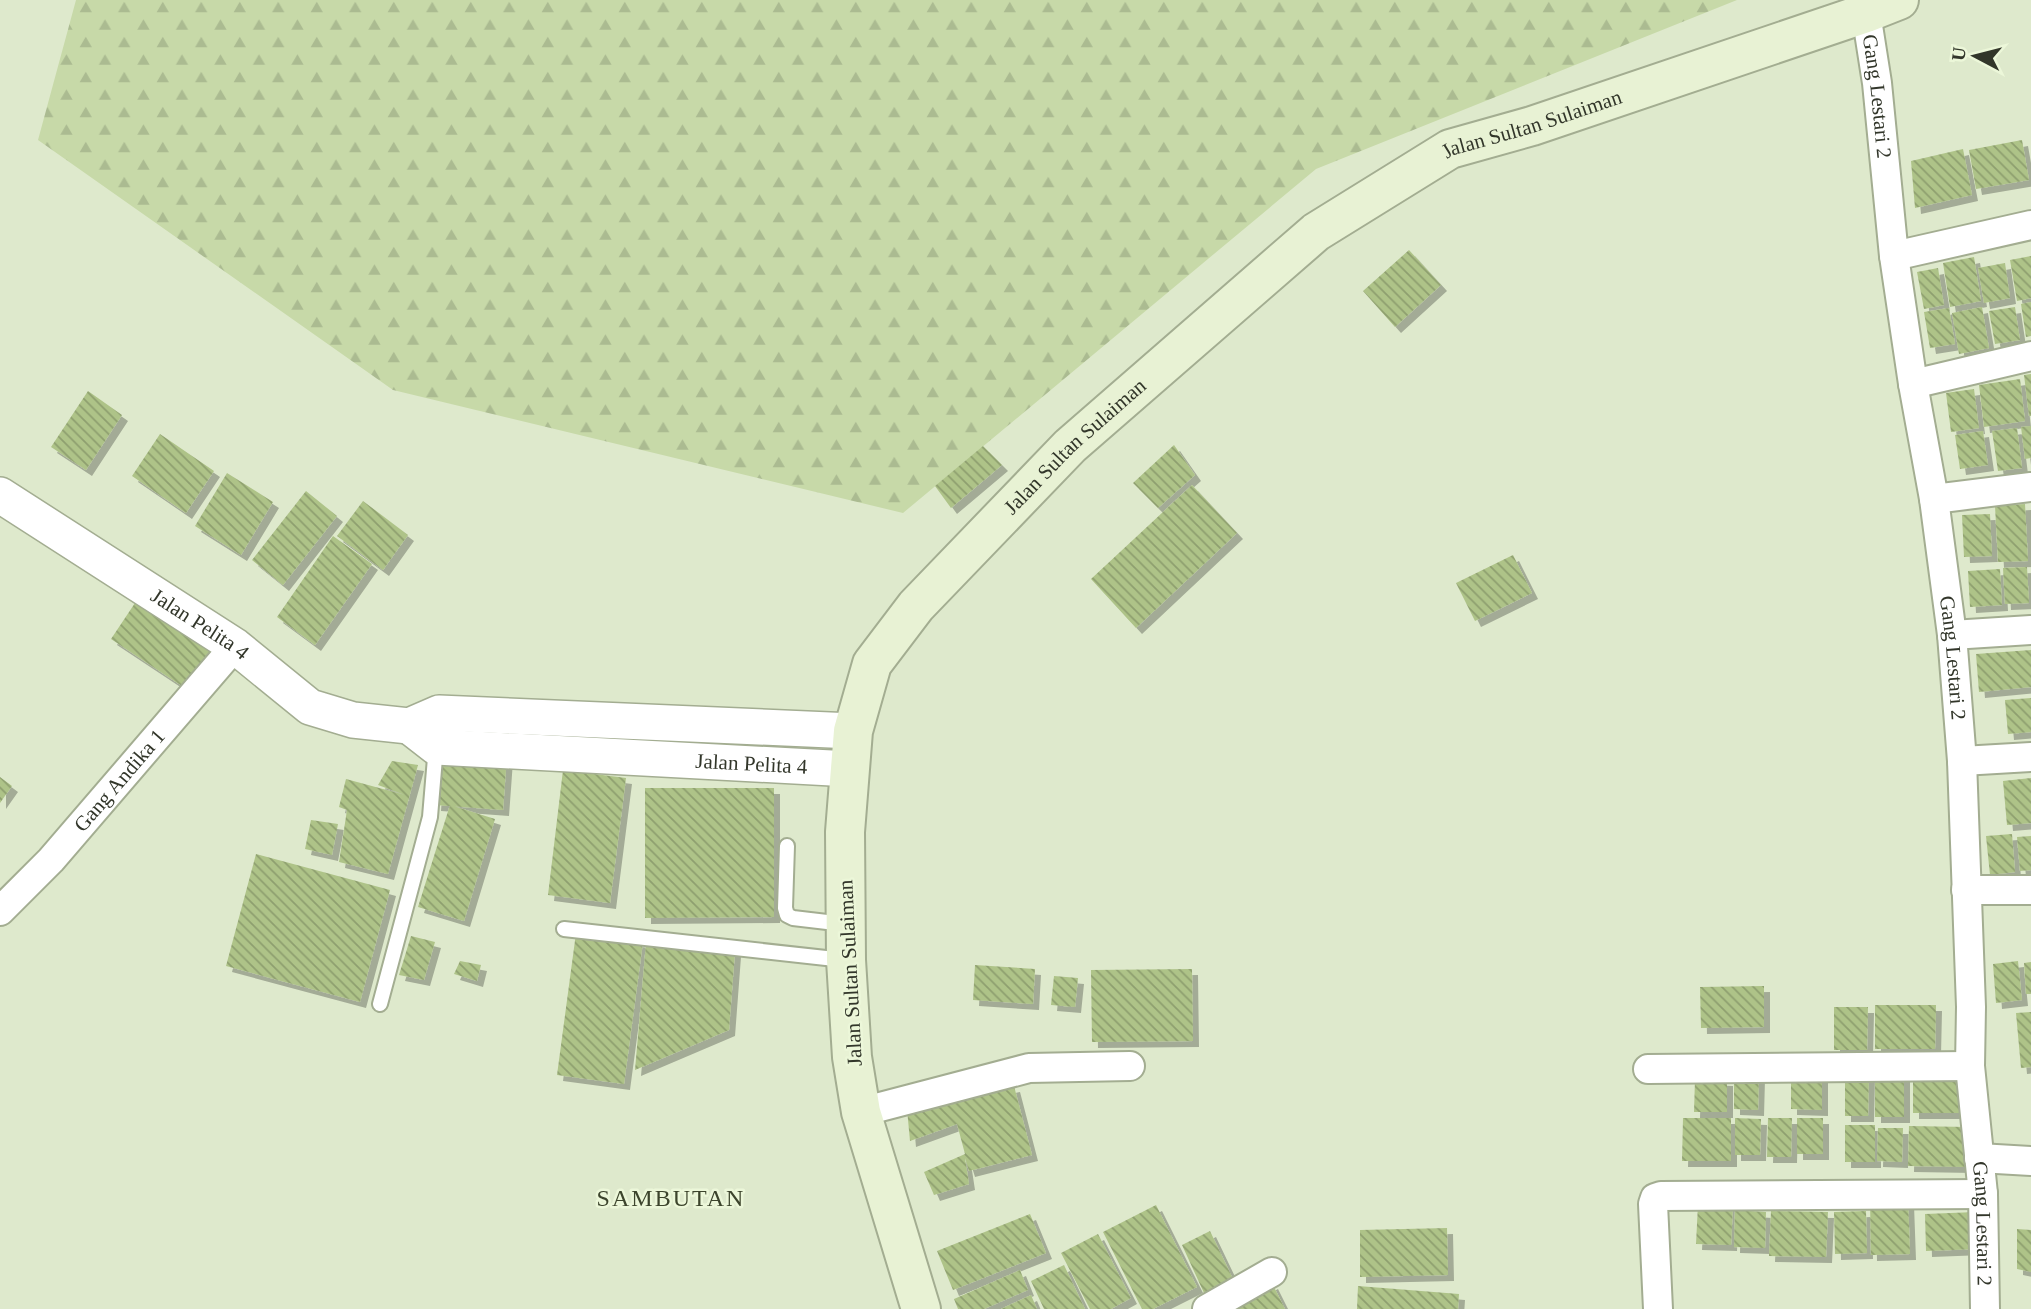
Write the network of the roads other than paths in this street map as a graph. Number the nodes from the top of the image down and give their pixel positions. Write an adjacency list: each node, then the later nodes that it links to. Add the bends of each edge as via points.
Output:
1 (1883, 7): 3 (street, Gang Lestari 2, via 1878,83); 13 (main road, Jalan Sultan Sulaiman, via 1532,126 1450,149 1316,232 1070,446 916,606 872,664)
2 (2031, 225): 3 (street)
3 (1894, 256): 5 (street, Gang Lestari 2)
4 (2031, 356): 5 (street)
5 (1913, 384): 8 (street, Gang Lestari 2)
6 (2031, 487): 8 (street)
7 (0, 495): 11 (street, Jalan Pelita 4)
8 (1934, 499): 10 (street, Gang Lestari 2)
9 (2031, 629): 10 (street)
10 (1952, 635): 15 (street, Gang Lestari 2)
11 (235, 646): 12 (street, Jalan Pelita 4, via 310,707 353,720); 20 (street, Gang Andika 1, via 51,860)
12 (432, 729): 13 (street, Jalan Pelita 4); 16 (street, Jalan Pelita 4); 23 (lane, via 430,817)
13 (853, 731): 16 (main road, Jalan Sultan Sulaiman)
14 (2031, 757): 15 (street)
15 (1962, 761): 18 (street, Gang Lestari 2)
16 (850, 769): 22 (main road, Jalan Sultan Sulaiman, via 845,832)
17 (787, 846): 22 (lane, via 787,915)
18 (1966, 890): 19 (street); 25 (street, Gang Lestari 2)
19 (2031, 890)
20 (0, 911)
21 (564, 929): 22 (lane)
22 (846, 942): 27 (main road, Jalan Sultan Sulaiman, via 852,1057)
23 (380, 1004)
24 (1130, 1066): 27 (street, via 1029,1068)
25 (1970, 1066): 26 (street); 28 (street, Gang Lestari 2)
26 (1648, 1069)
27 (861, 1112): 32 (main road, Jalan Sultan Sulaiman)
28 (1979, 1158): 29 (street); 30 (street, Gang Lestari 2)
29 (2031, 1161)
30 (1983, 1194): 34 (street, via 1655,1198); 35 (street, Gang Lestari 2)
31 (1272, 1272): 33 (street)
32 (921, 1309)
33 (1207, 1309)
34 (1658, 1309)
35 (1986, 1309)

